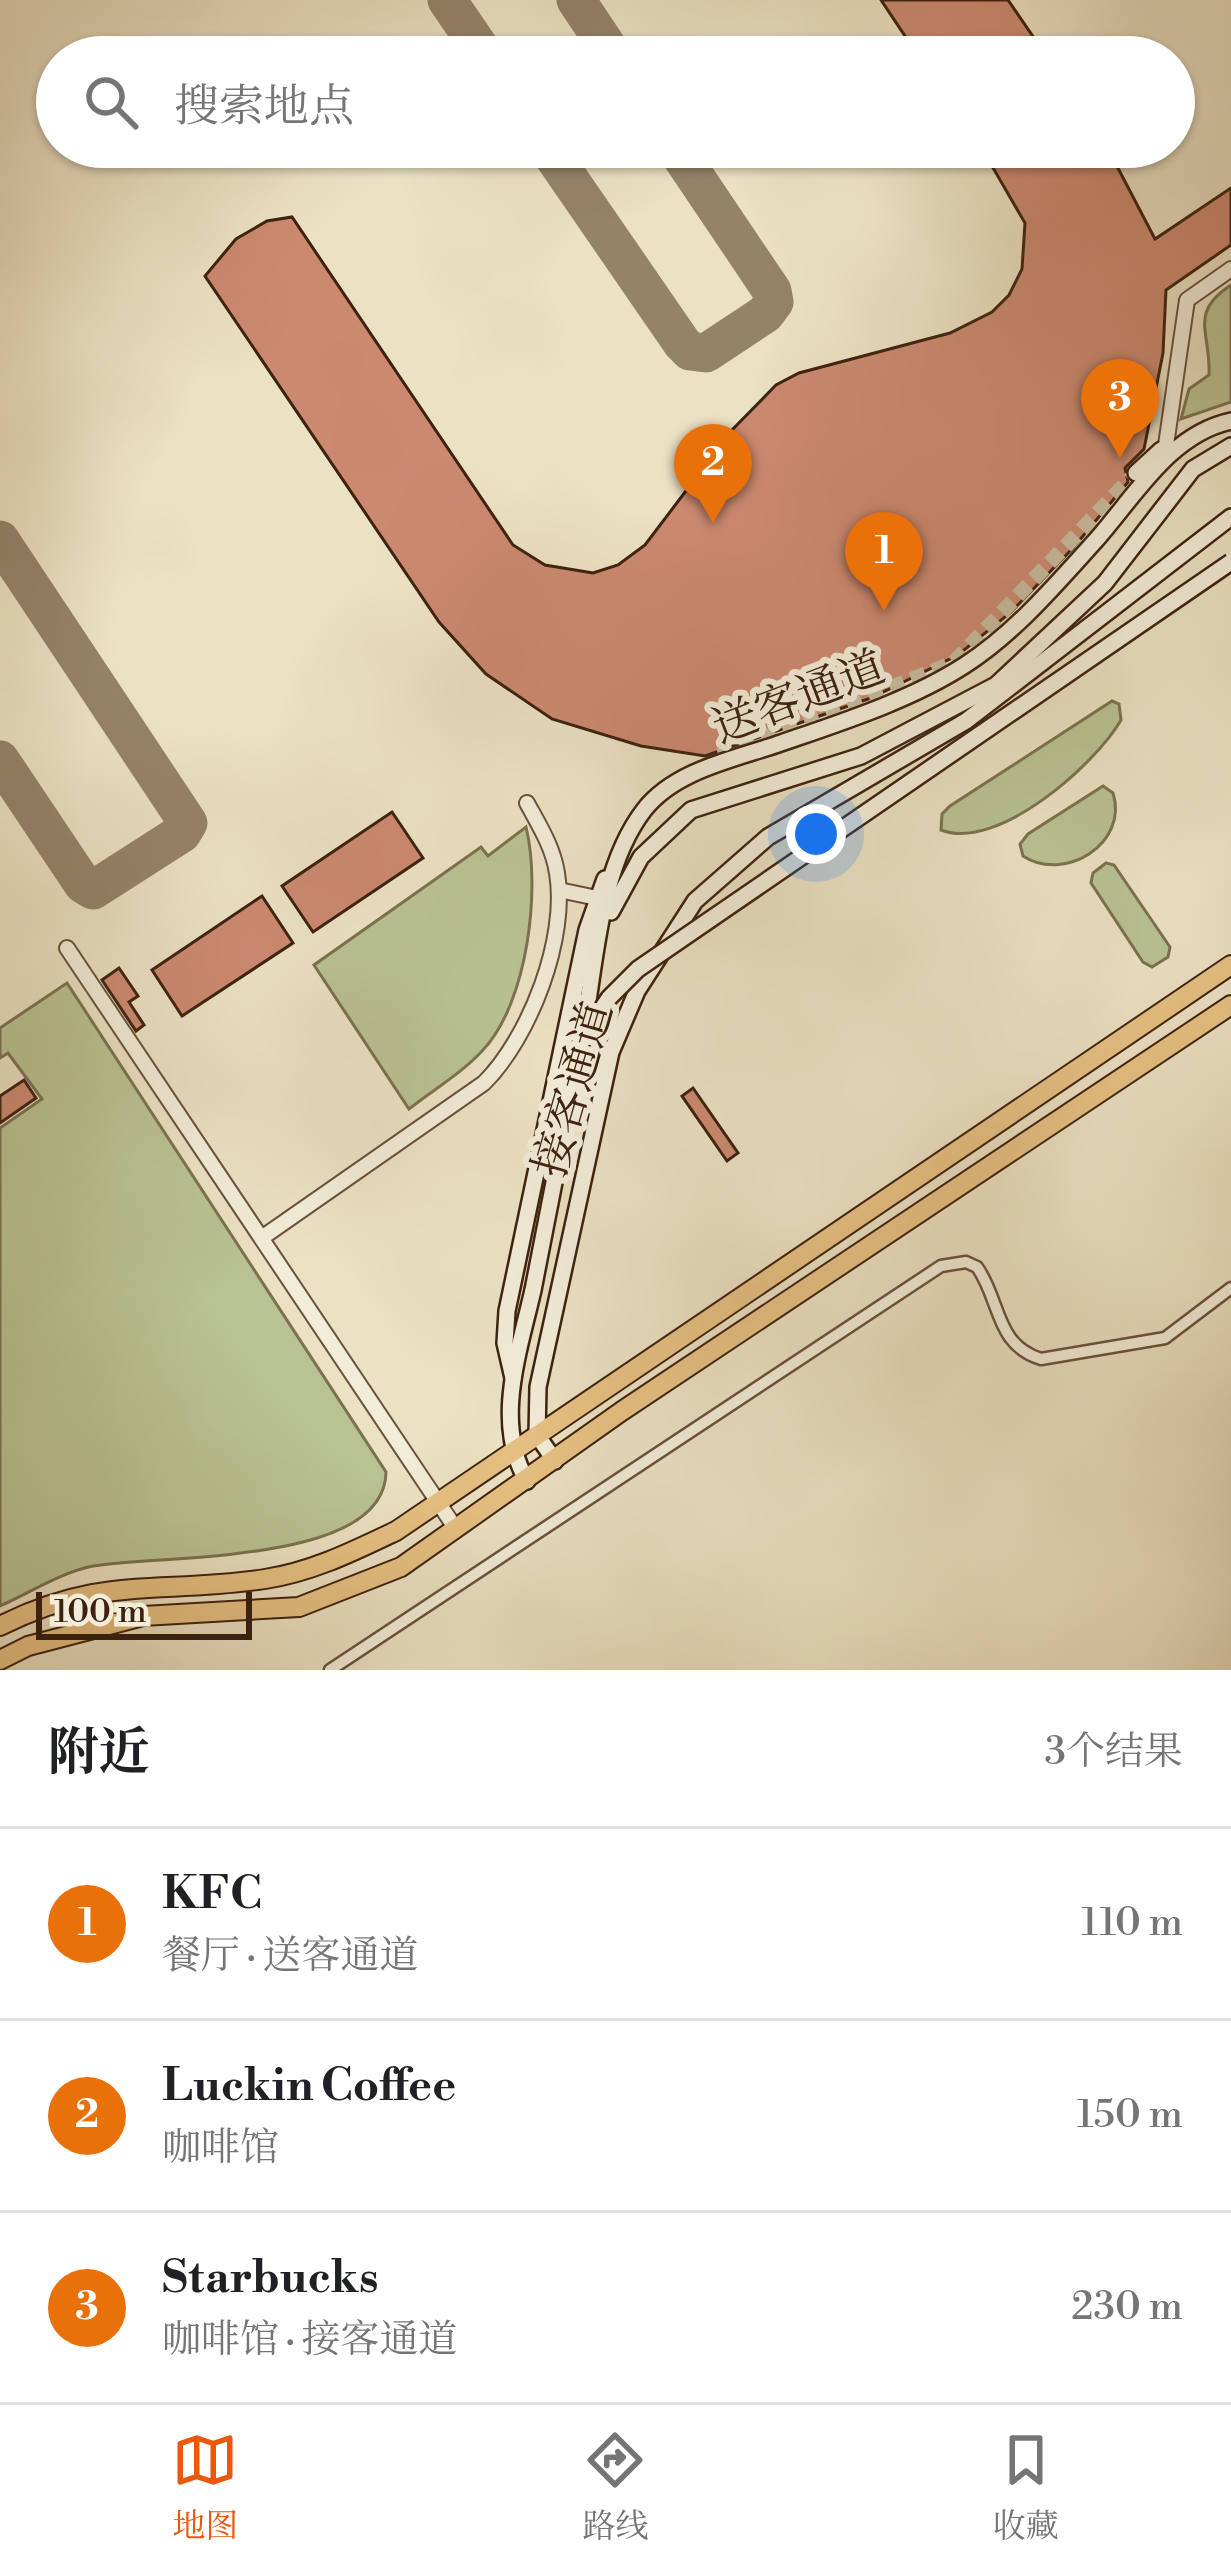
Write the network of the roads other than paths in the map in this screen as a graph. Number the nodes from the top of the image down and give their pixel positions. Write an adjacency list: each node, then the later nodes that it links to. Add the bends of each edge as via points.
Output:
1 (1231, 269): 3 (street, via 1186,303)
2 (1231, 417): 3 (main road, via 1200,422); 12 (main road, 送客通道, via 1164,460 1025,616 963,666 660,793 621,851)
3 (1166, 445): 5 (main road)
4 (1231, 446): 12 (main road, 送客通道, via 1193,469 1105,583 996,685 861,756 683,815 632,871)
5 (1136, 473)
6 (1231, 517): 20 (main road, 接客通道, via 966,721 768,837 695,902 637,991 610,1052 542,1364)
7 (1231, 562): 16 (main road, 送客通道, bridge, via 638,968)
8 (719, 756): 11 (main road, 接客通道, via 668,779 639,806)
9 (527, 803): 10 (street)
10 (559, 890): 11 (street); 17 (street, via 538,992 500,1067)
11 (597, 898): 19 (main road, 接客通道, via 507,1311)
12 (602, 931): 16 (main road, 送客通道)
13 (67, 948): 17 (street)
14 (1231, 965): 20 (highway)
15 (1231, 1005): 22 (highway)
16 (582, 1039): 19 (main road, 送客通道, bridge)
17 (262, 1237): 24 (street)
18 (1231, 1288): 28 (street, via 1165,1338 1041,1359 1004,1331 977,1267 941,1266)
19 (513, 1378): 21 (main road)
20 (537, 1435): 21 (highway); 22 (main road)
21 (511, 1454): 23 (main road); 24 (highway)
22 (555, 1461): 23 (highway)
23 (527, 1481): 25 (highway)
24 (439, 1502): 25 (street); 26 (highway, via 331,1562 265,1579 106,1588)
25 (456, 1529): 27 (highway, via 401,1567 299,1607 143,1616)
26 (0, 1625)
27 (0, 1660)
28 (330, 1670)

